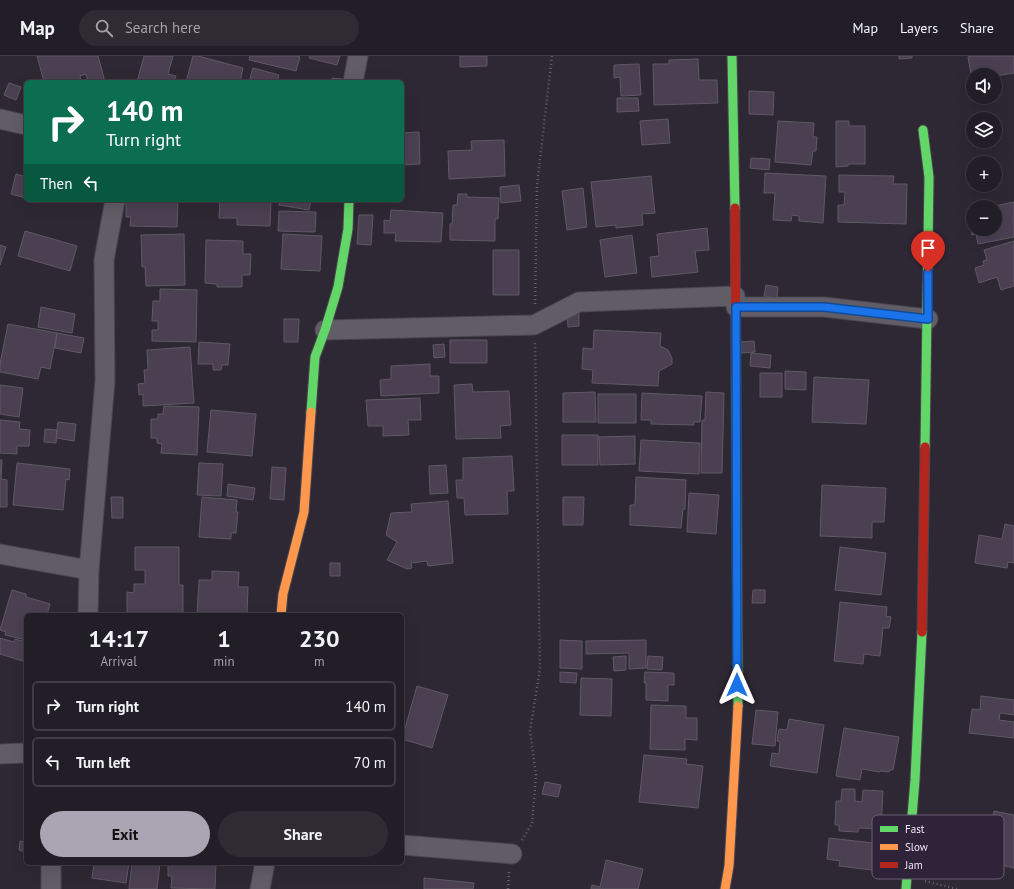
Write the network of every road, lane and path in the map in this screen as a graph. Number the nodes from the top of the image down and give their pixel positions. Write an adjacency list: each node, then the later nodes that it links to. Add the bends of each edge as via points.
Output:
1 (358, 56): 4 (street)
2 (552, 56): 12 (path, via 537,185)
3 (732, 56): 10 (street)
4 (353, 80)
5 (0, 119): 6 (street)
6 (24, 125)
7 (923, 130): 11 (street, via 929,177)
8 (115, 202): 15 (street, via 104,260 106,381)
9 (350, 202): 13 (street, via 338,287)
10 (736, 301): 11 (street, via 824,307); 12 (street, via 579,302); 30 (street, via 738,716)
11 (928, 319): 20 (street, via 923,600)
12 (534, 325): 13 (street); 22 (path, via 540,669 530,731 536,775 532,824)
13 (325, 330): 17 (street, via 315,357 304,512 283,594)
14 (0, 554): 15 (street)
15 (89, 570): 16 (street)
16 (88, 613)
17 (281, 613)
18 (24, 753): 19 (street)
19 (0, 754)
20 (912, 815)
21 (404, 845): 22 (street)
22 (512, 854): 29 (path)
23 (51, 865): 27 (street)
24 (265, 865): 28 (street)
25 (908, 879): 31 (street)
26 (920, 879): 32 (path)
27 (51, 889)
28 (260, 889)
29 (508, 889)
30 (725, 889)
31 (906, 889)
32 (958, 889)

